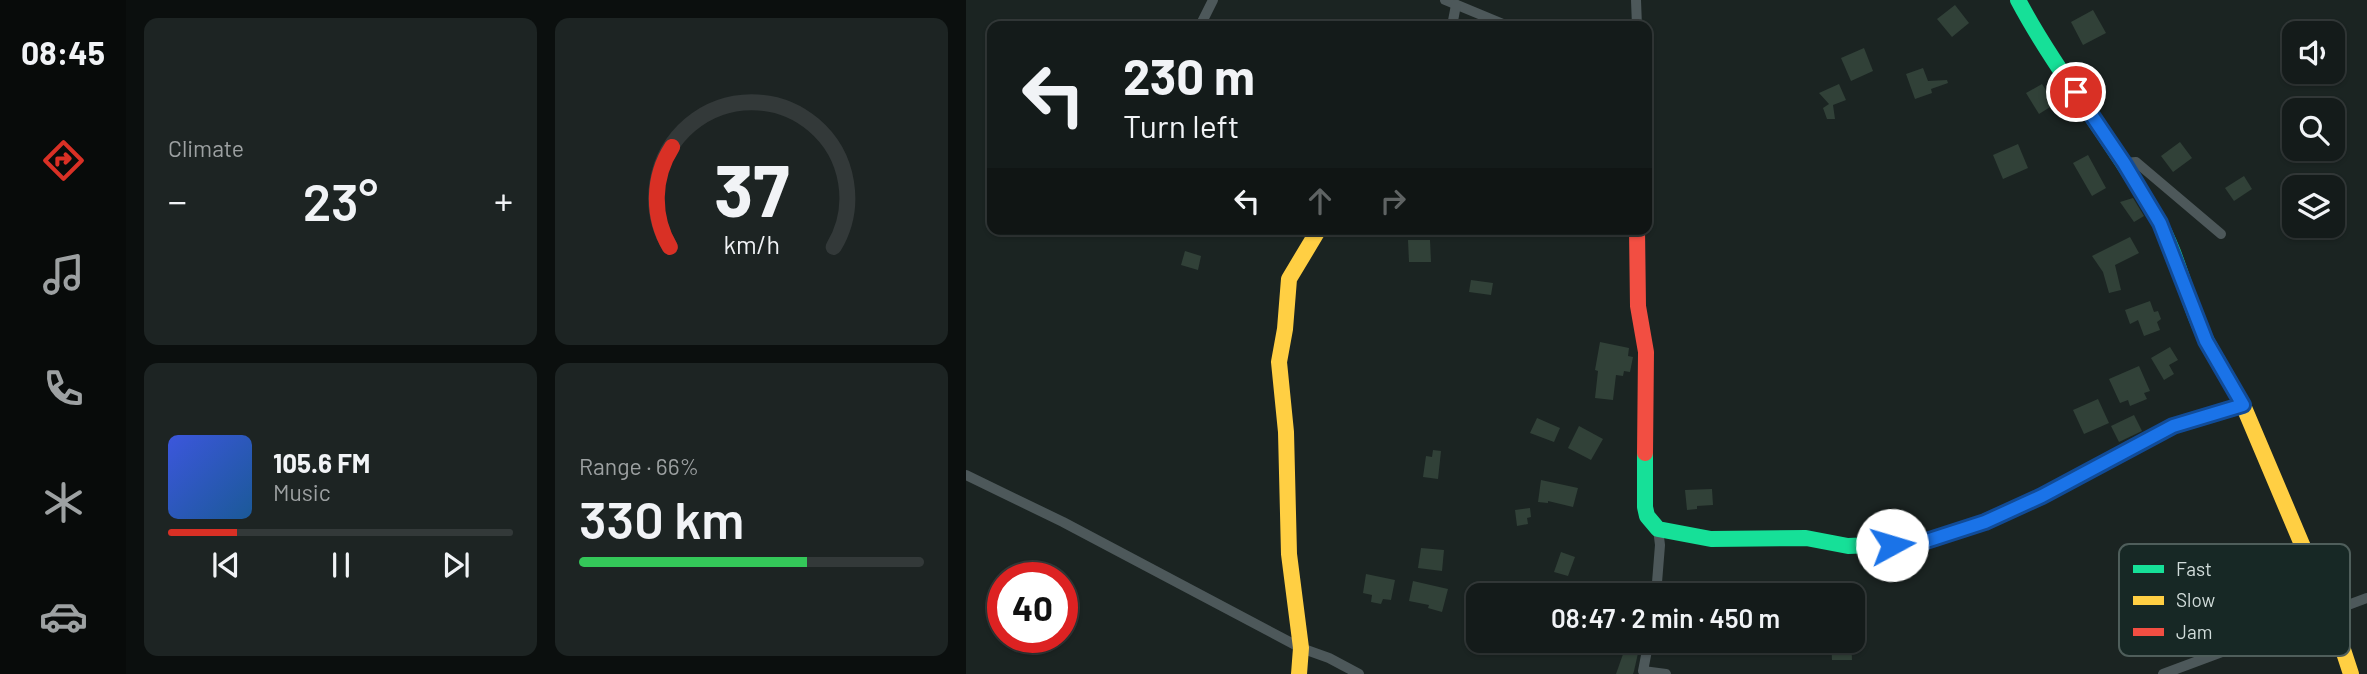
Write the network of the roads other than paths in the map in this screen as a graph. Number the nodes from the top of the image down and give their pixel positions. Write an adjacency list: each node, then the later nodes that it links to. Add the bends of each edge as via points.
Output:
1 (1213, 0): 6 (street)
2 (1445, 0): 5 (street)
3 (1636, 0): 9 (street)
4 (2018, 0): 10 (street, via 2039,40)
5 (1456, 5): 7 (street); 8 (street)
6 (1202, 21)
7 (1453, 21)
8 (1496, 21)
9 (1637, 21)
10 (2124, 163): 11 (street, via 2136,162); 14 (street, via 2160,223 2206,341)
11 (2221, 234)
12 (1315, 235): 21 (street, via 1289,279 1279,362 1289,554)
13 (1637, 235): 16 (street, via 1639,319 1647,356 1644,506)
14 (2243, 405): 16 (street, via 2173,426 2042,496 1985,522 1917,544 1848,546 1806,538 1711,539); 17 (street)
15 (966, 475): 21 (street)
16 (1658, 529): 18 (street)
17 (2301, 544)
18 (1657, 583)
19 (2367, 598): 20 (street)
20 (2350, 605)
21 (1301, 648): 25 (street); 26 (street)
22 (1646, 653): 27 (street, via 1643,671)
23 (2212, 656): 28 (street)
24 (2345, 656): 29 (street)
25 (1299, 674)
26 (1359, 674)
27 (1666, 674)
28 (2163, 674)
29 (2351, 674)

